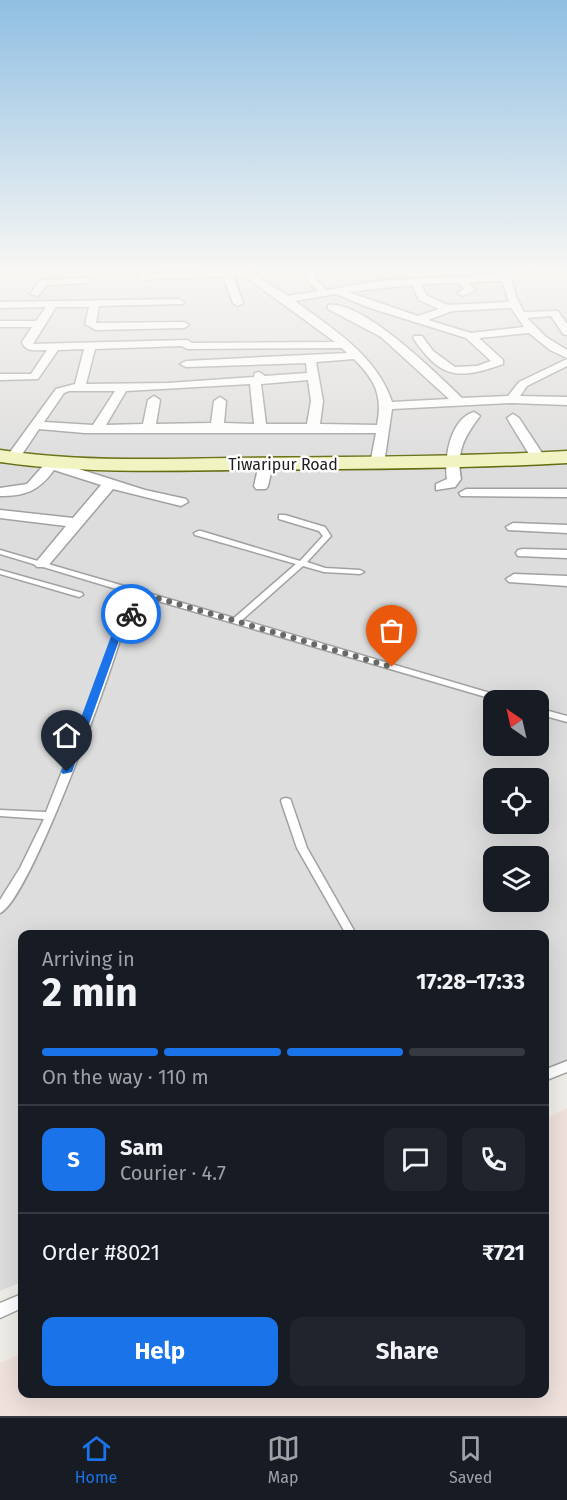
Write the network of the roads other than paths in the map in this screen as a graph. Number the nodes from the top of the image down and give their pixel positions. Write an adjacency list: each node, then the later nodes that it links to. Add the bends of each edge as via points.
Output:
1 (33, 334): 15 (street, via 27,346)
2 (62, 334): 15 (street)
3 (185, 334): 12 (street)
4 (330, 334): 13 (street)
5 (383, 334): 23 (street)
6 (464, 334): 9 (street)
7 (488, 334): 9 (street)
8 (536, 334): 17 (street)
9 (470, 336): 22 (street, via 499,362)
10 (418, 338): 22 (street, via 429,353)
11 (297, 342): 12 (street); 13 (street); 18 (street)
12 (187, 345): 14 (street); 21 (street)
13 (345, 345): 16 (street)
14 (90, 346): 15 (street); 27 (street)
15 (57, 347): 25 (street, via 34,377)
16 (357, 355): 18 (street); 35 (street, via 379,381)
17 (567, 355)
18 (306, 360): 19 (street); 24 (street)
19 (256, 362): 21 (street); 26 (street)
20 (567, 362): 30 (street, via 523,384)
21 (186, 363): 28 (street)
22 (453, 371): 23 (street)
23 (430, 374): 33 (street)
24 (314, 376): 26 (street); 42 (street, via 317,401)
25 (0, 377)
26 (260, 381): 28 (street); 40 (street, via 255,382)
27 (80, 386): 29 (street); 38 (street, via 60,391)
28 (185, 386): 29 (street)
29 (123, 387): 43 (street)
30 (512, 399): 33 (street); 34 (street)
31 (154, 400): 41 (street)
32 (220, 401): 39 (street)
33 (458, 401): 35 (street)
34 (567, 401)
35 (387, 406): 44 (street)
36 (474, 416): 49 (street, via 456,439)
37 (513, 418): 47 (street)
38 (34, 425): 43 (street); 46 (street)
39 (217, 427): 40 (street); 41 (street)
40 (260, 427): 42 (street)
41 (149, 428): 43 (street)
42 (313, 428): 44 (street)
43 (97, 429)
44 (384, 429): 51 (street)
45 (567, 457): 47 (street, Tiwaripur Road)
46 (6, 458): 48 (street, Tiwaripur Road)
47 (538, 459): 49 (street, Tiwaripur Road)
48 (52, 463): 50 (street, Tiwaripur Road); 52 (street); 55 (street, via 32,489)
49 (451, 463): 51 (street, Tiwaripur Road); 54 (street, via 454,479)
50 (267, 464): 51 (street, Tiwaripur Road); 53 (street)
51 (377, 464)
52 (110, 484): 58 (street); 61 (street)
53 (261, 486)
54 (441, 487)
55 (0, 492)
56 (465, 493): 57 (street)
57 (567, 493)
58 (181, 502)
59 (0, 514): 61 (street)
60 (282, 517): 69 (lane, via 326,531 324,542)
61 (76, 523): 68 (street)
62 (513, 526): 63 (street)
63 (567, 530)
64 (198, 533): 69 (lane)
65 (0, 552): 68 (lane)
66 (524, 553): 67 (street)
67 (567, 554)
68 (42, 564): 74 (lane)
69 (301, 564): 71 (lane); 78 (lane)
70 (0, 572): 75 (lane)
71 (360, 572)
72 (514, 579): 73 (street)
73 (567, 581)
74 (127, 589): 76 (lane); 77 (lane)
75 (79, 596)
76 (157, 598): 77 (lane); 78 (lane)
77 (122, 620): 84 (lane)
78 (236, 621): 79 (lane)
79 (483, 694)
80 (549, 714): 81 (lane)
81 (567, 719)
82 (286, 801): 86 (lane, via 299,841)
83 (0, 813): 84 (lane)
84 (50, 816): 85 (lane, via 36,851)
85 (0, 909)
86 (349, 930)
87 (567, 1066): 88 (lane)
88 (549, 1074)
89 (18, 1303): 90 (lane)
90 (0, 1311)

